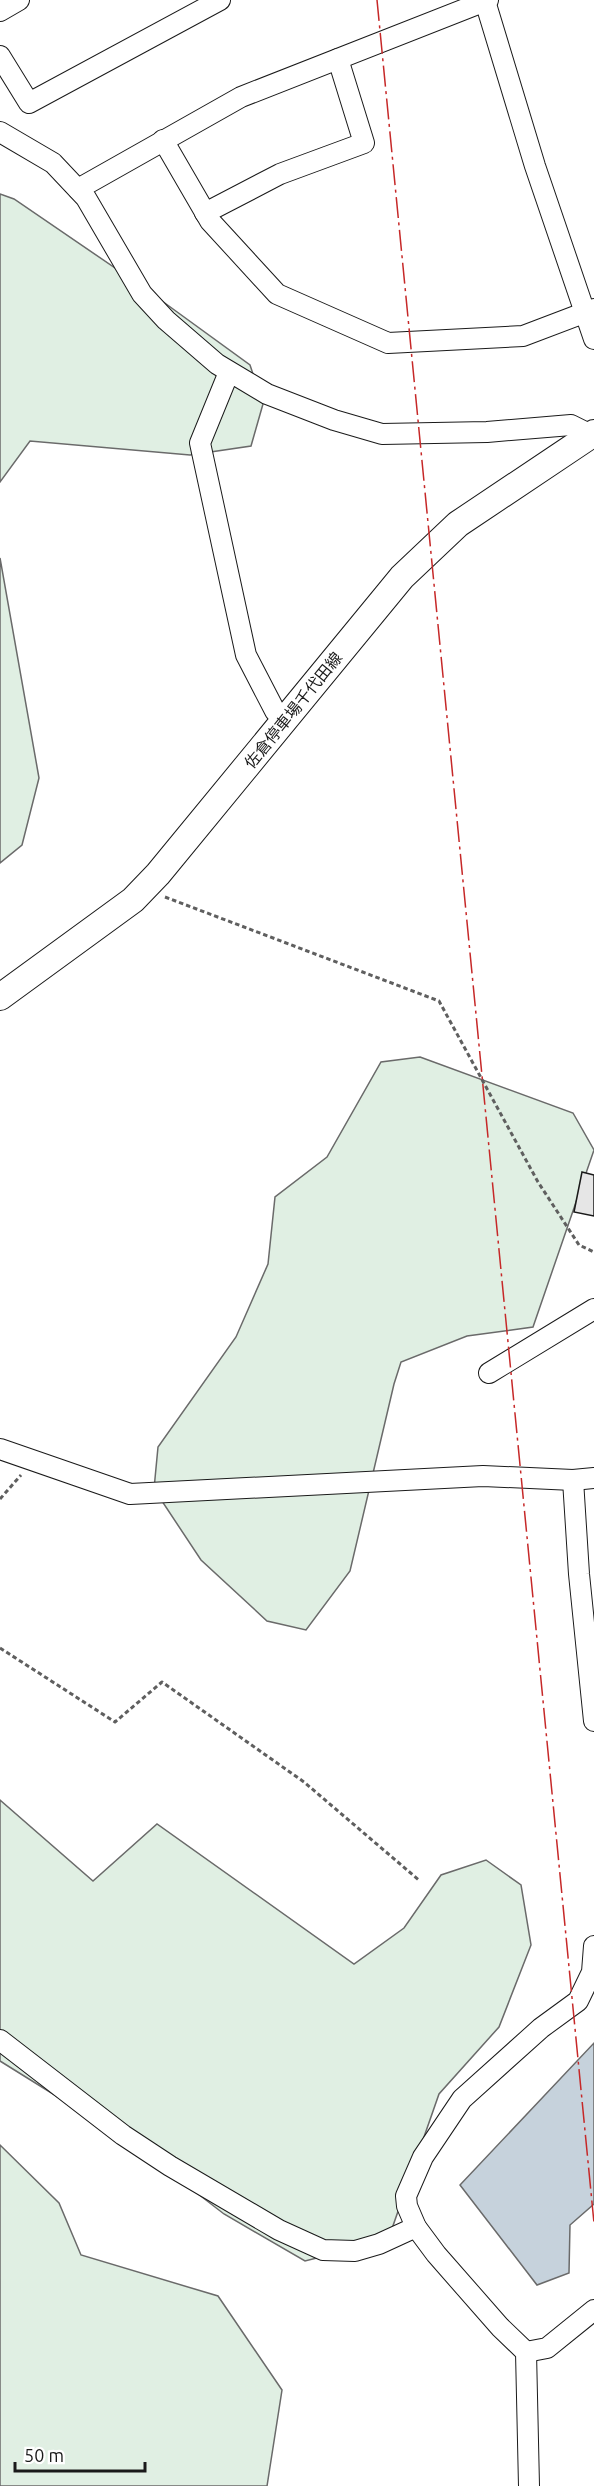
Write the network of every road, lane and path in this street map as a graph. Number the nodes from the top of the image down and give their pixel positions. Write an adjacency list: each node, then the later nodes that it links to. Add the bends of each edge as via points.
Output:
1 (19, 0): 5 (street)
2 (220, 0): 4 (street)
3 (487, 0): 7 (street); 12 (street, via 535,166)
4 (192, 7): 6 (street, via 29,103)
5 (0, 11)
6 (0, 56)
7 (338, 59): 9 (street, via 241,97); 11 (street, via 364,143 280,174)
8 (0, 132): 10 (street, via 53,163)
9 (163, 140): 10 (street); 11 (street)
10 (78, 189): 14 (street, via 142,294 190,342)
11 (205, 213): 12 (street, via 277,294 388,343 523,336)
12 (590, 312): 13 (street)
13 (594, 339)
14 (229, 372): 15 (street, via 285,403 382,434 571,425); 16 (street, via 200,443 246,654)
15 (592, 434): 16 (main road, 佐倉停車場千代田線, via 439,540 402,577)
16 (284, 722): 17 (main road, 佐倉停車場千代田線)
17 (143, 889): 18 (main road, 佐倉停車場千代田線); 19 (path, via 439,1001 538,1182 579,1245)
18 (0, 997)
19 (594, 1252)
20 (594, 1309): 21 (street)
21 (489, 1372)
22 (0, 1449): 23 (street)
23 (34, 1461): 25 (street, via 130,1494 483,1476); 26 (path)
24 (594, 1478): 25 (street)
25 (573, 1480): 27 (street)
26 (0, 1499)
27 (587, 1573): 29 (street)
28 (0, 1648): 30 (path, via 115,1722 162,1682 304,1782)
29 (594, 1721)
30 (420, 1881)
31 (594, 1946): 33 (street, via 592,1972 578,2001 541,2028 462,2099 423,2157 406,2196 406,2206)
32 (0, 2040): 33 (street, via 123,2135 170,2166 279,2230 323,2250 355,2251)
33 (416, 2227): 35 (street, via 435,2254)
34 (594, 2310): 35 (street, via 547,2348)
35 (526, 2352): 36 (street)
36 (530, 2486)

